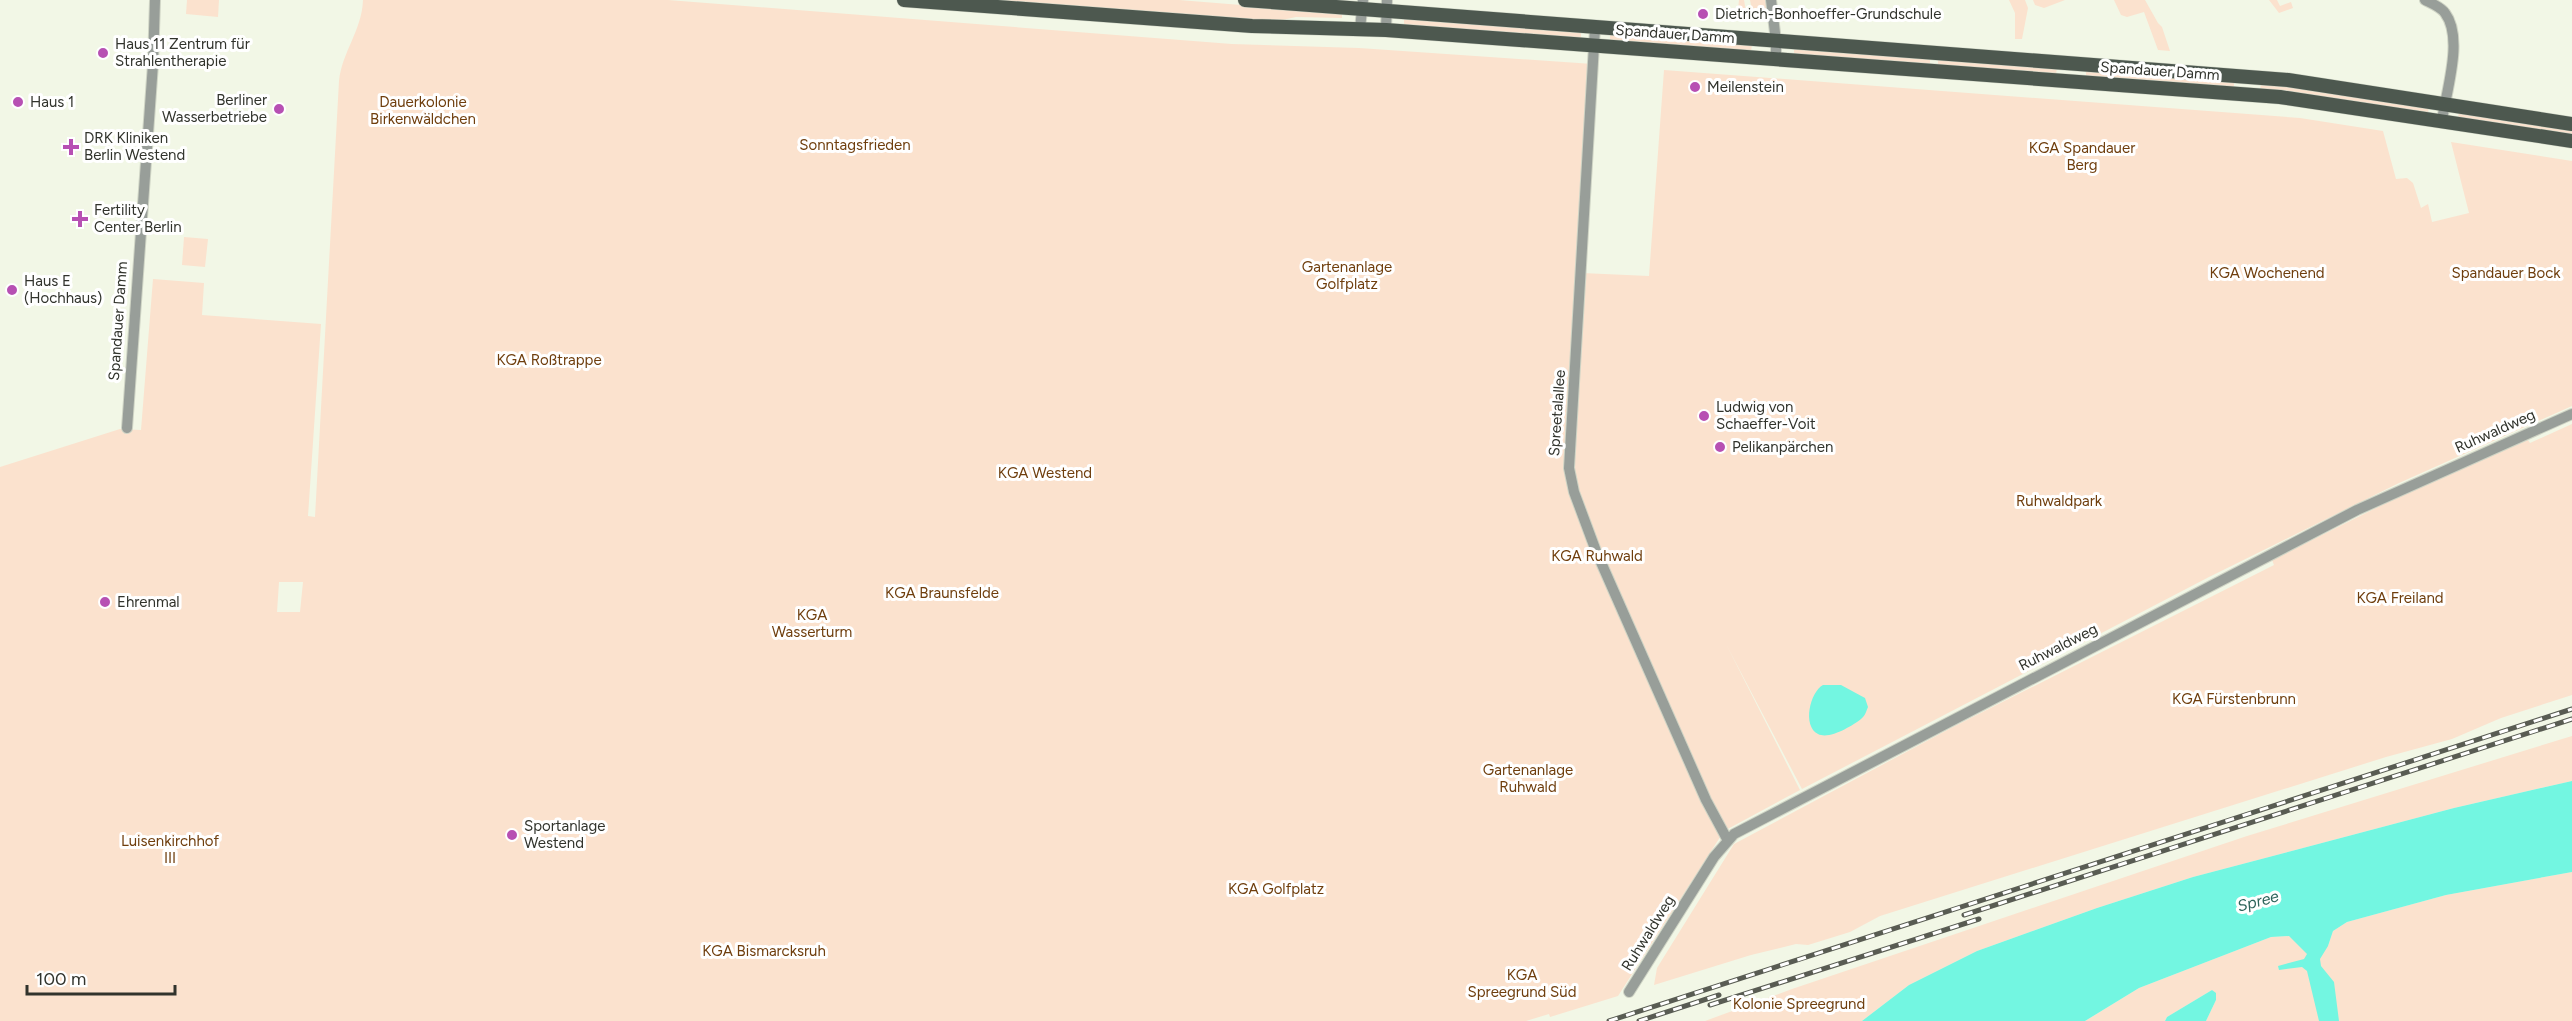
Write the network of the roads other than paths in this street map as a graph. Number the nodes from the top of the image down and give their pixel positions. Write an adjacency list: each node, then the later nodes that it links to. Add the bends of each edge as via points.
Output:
1 (155, 0): 20 (street, Spandauer Damm)
2 (904, 0): 6 (main road, Spandauer Damm)
3 (1245, 0): 7 (main road, Spandauer Damm)
4 (1771, 0): 12 (street)
5 (2424, 0): 15 (street, via 2444,11 2452,28 2454,46)
6 (935, 1): 10 (main road, Spandauer Damm, via 1252,26)
7 (1363, 5): 8 (main road, Spandauer Damm); 10 (street)
8 (1387, 6): 9 (main road, Spandauer Damm); 11 (street)
9 (1595, 28): 12 (main road, Spandauer Damm); 13 (street, Spreetalallee)
10 (1360, 29): 11 (main road, Spandauer Damm)
11 (1386, 30): 13 (main road, Spandauer Damm)
12 (1776, 41): 14 (street); 15 (main road, Spandauer Damm, via 2288,80)
13 (1594, 45): 14 (main road, Spandauer Damm); 21 (street, Spreetalallee, via 1569,468 1596,551)
14 (1776, 58): 16 (main road, Spandauer Damm, via 2280,96)
15 (2444, 104): 16 (street); 17 (main road, Spandauer Damm)
16 (2442, 121): 18 (main road, Spandauer Damm)
17 (2572, 124)
18 (2572, 141)
19 (2572, 414): 21 (street, Ruhwaldweg, via 2357,510)
20 (127, 428)
21 (1727, 839): 22 (street, Ruhwaldweg)
22 (1629, 992)

